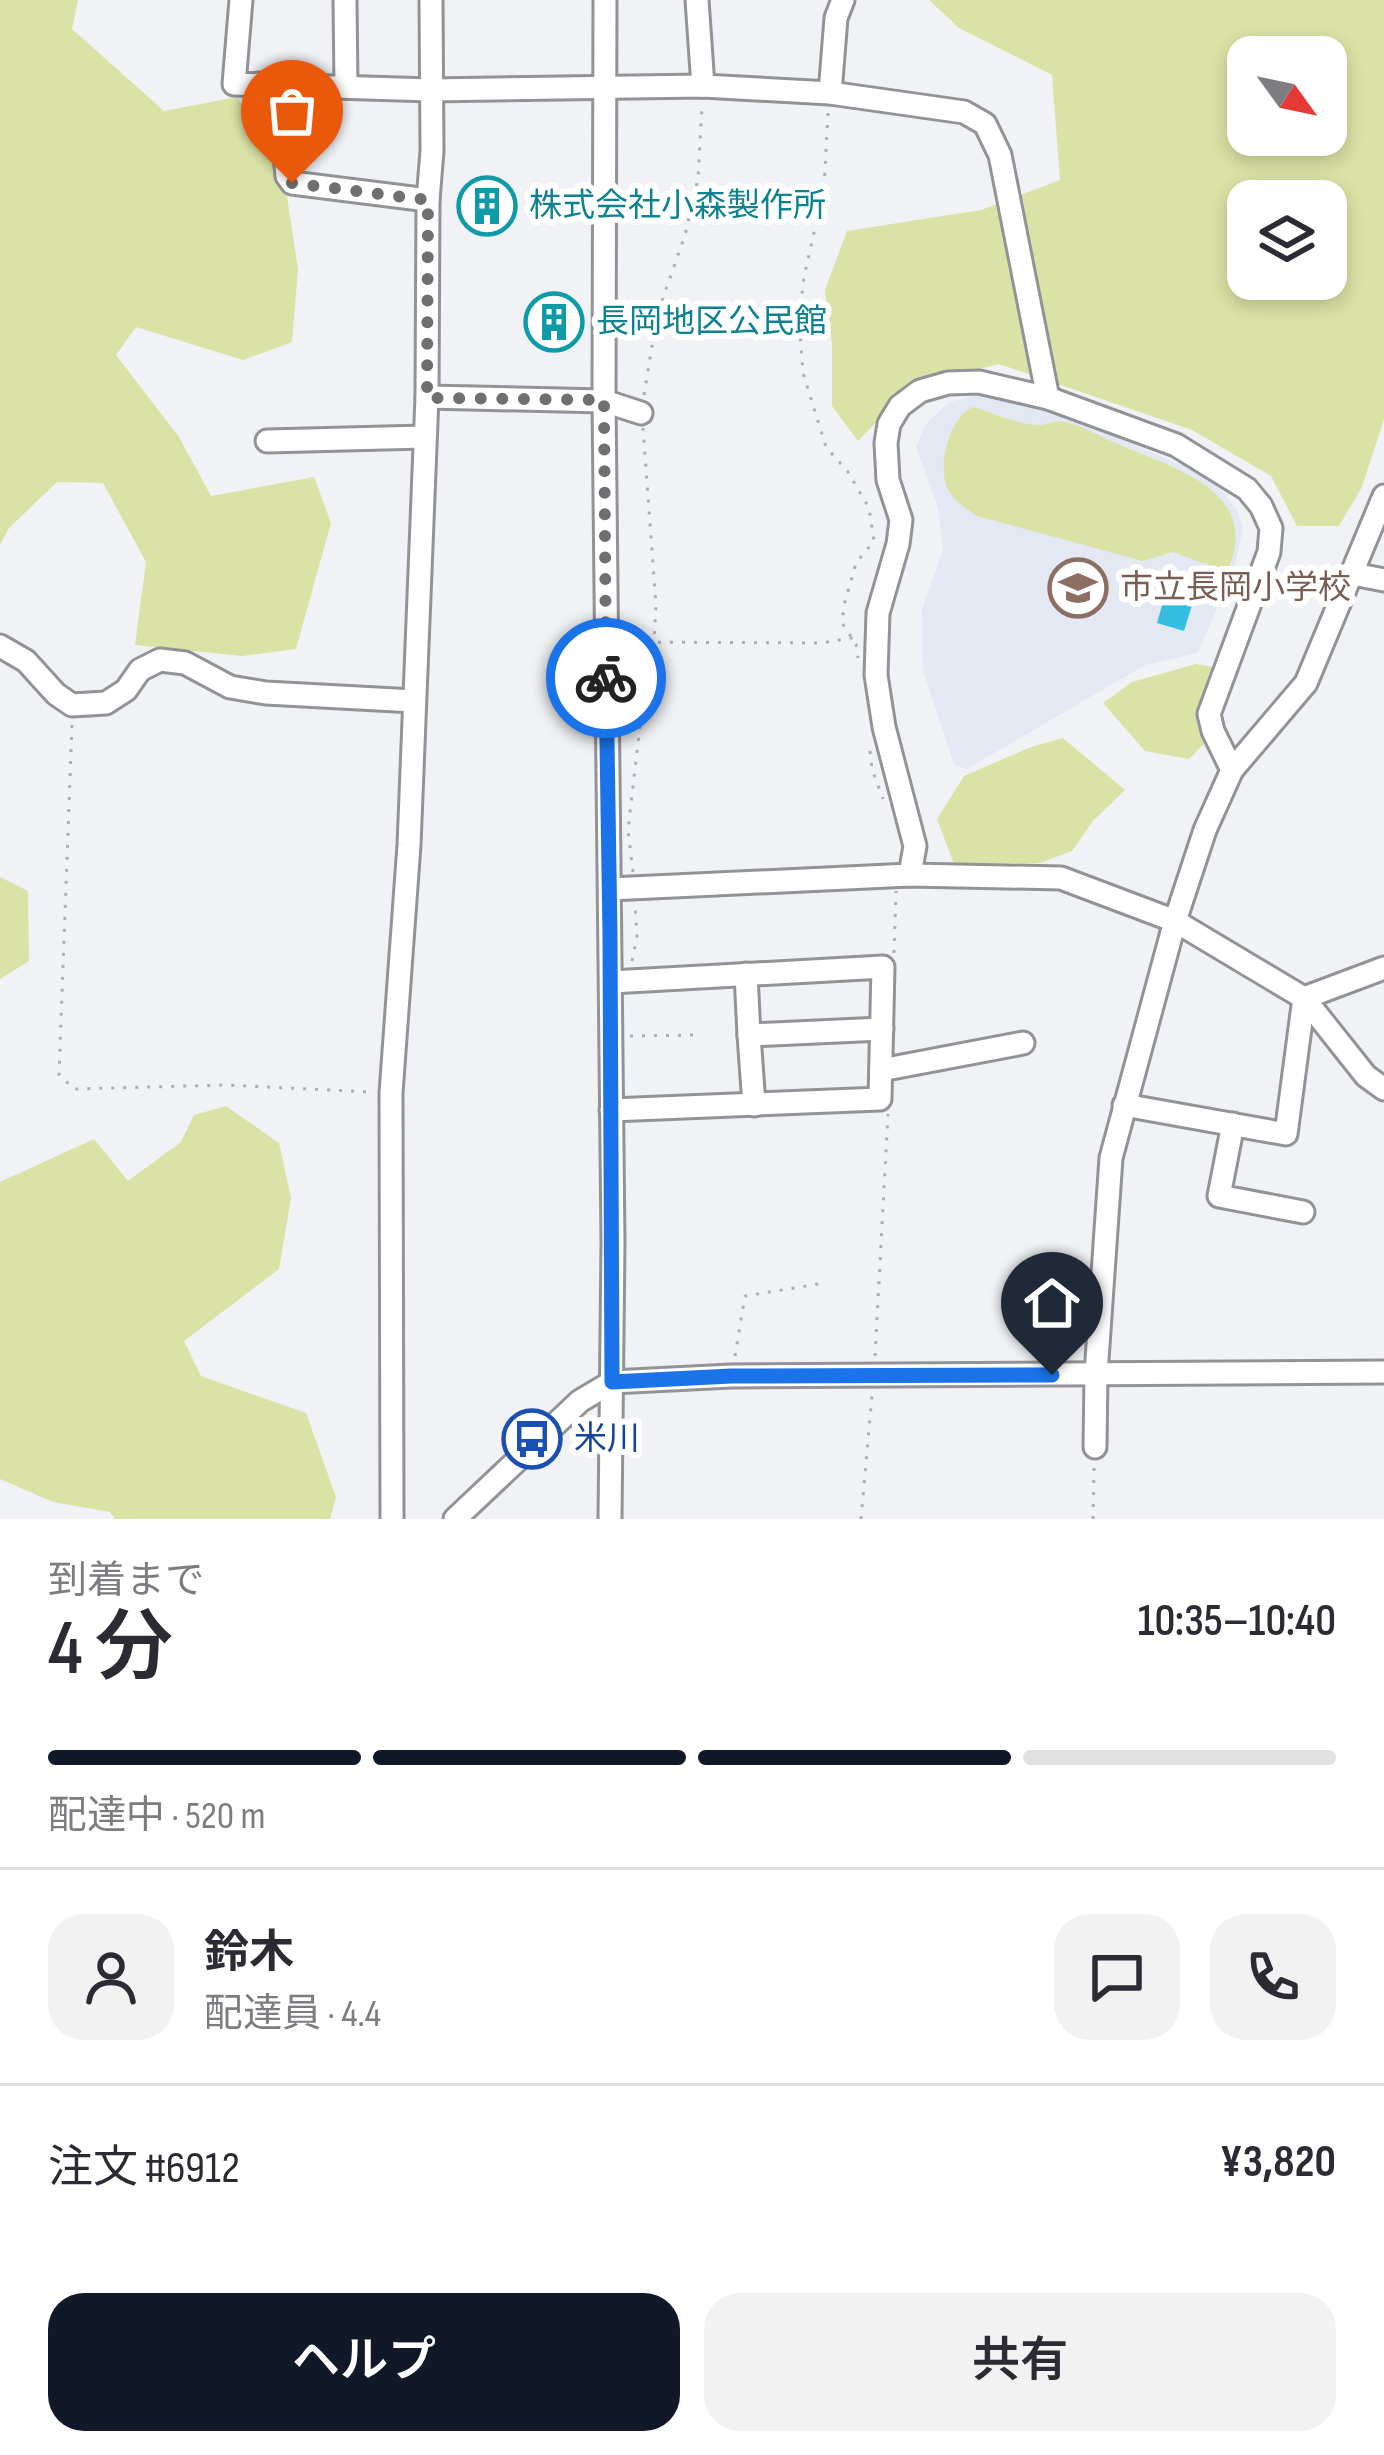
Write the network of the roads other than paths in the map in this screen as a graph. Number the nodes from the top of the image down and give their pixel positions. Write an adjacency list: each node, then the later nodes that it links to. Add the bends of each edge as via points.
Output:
1 (241, 0): 7 (street, via 234,84)
2 (346, 0): 9 (street)
3 (431, 0): 11 (street)
4 (605, 0): 10 (street)
5 (697, 0): 8 (street)
6 (843, 0): 12 (street)
7 (258, 84): 9 (street); 13 (street, via 292,183)
8 (703, 86): 10 (street); 12 (street)
9 (346, 87): 11 (street)
10 (603, 87): 11 (street); 16 (street)
11 (431, 90): 13 (street)
12 (830, 93): 15 (street, via 964,112 986,124 1000,155)
13 (428, 200): 14 (street)
14 (427, 398): 16 (street); 18 (street)
15 (1048, 398): 25 (street, via 1176,445 1262,506 1269,552 1209,714); 26 (street, via 948,383 920,391 889,424 888,480 901,520 878,613 876,675 915,846)
16 (604, 400): 17 (street); 27 (street)
17 (641, 413)
18 (424, 437): 19 (street); 24 (street)
19 (267, 441)
20 (1384, 496): 21 (street)
21 (1353, 574): 22 (street); 25 (street, via 1306,683)
22 (1384, 580)
23 (0, 646): 24 (street, via 73,705 106,703 160,660 266,693)
24 (414, 701): 47 (street, via 391,1093)
25 (1232, 770): 28 (street)
26 (903, 876): 27 (street); 28 (street, via 1061,878)
27 (610, 889): 31 (street)
28 (1175, 921): 32 (street); 39 (street)
29 (1384, 968): 32 (street)
30 (746, 974): 31 (street); 33 (street, via 883,968); 34 (street)
31 (619, 981): 40 (street)
32 (1304, 998): 37 (street); 41 (street, via 1286,1134)
33 (882, 1029): 34 (street); 36 (street)
34 (749, 1034): 38 (street)
35 (1023, 1042): 36 (street)
36 (881, 1070): 38 (street, via 880,1099)
37 (1384, 1089)
38 (754, 1105): 40 (street)
39 (1124, 1105): 41 (street); 44 (street, via 1112,1158)
40 (611, 1110): 45 (street)
41 (1233, 1124): 42 (street, via 1219,1196)
42 (1304, 1212)
43 (1384, 1372): 44 (street)
44 (1096, 1374): 45 (street); 46 (street)
45 (612, 1382): 48 (street, via 580,1401); 49 (street)
46 (1095, 1447)
47 (392, 1519)
48 (455, 1519)
49 (610, 1519)

